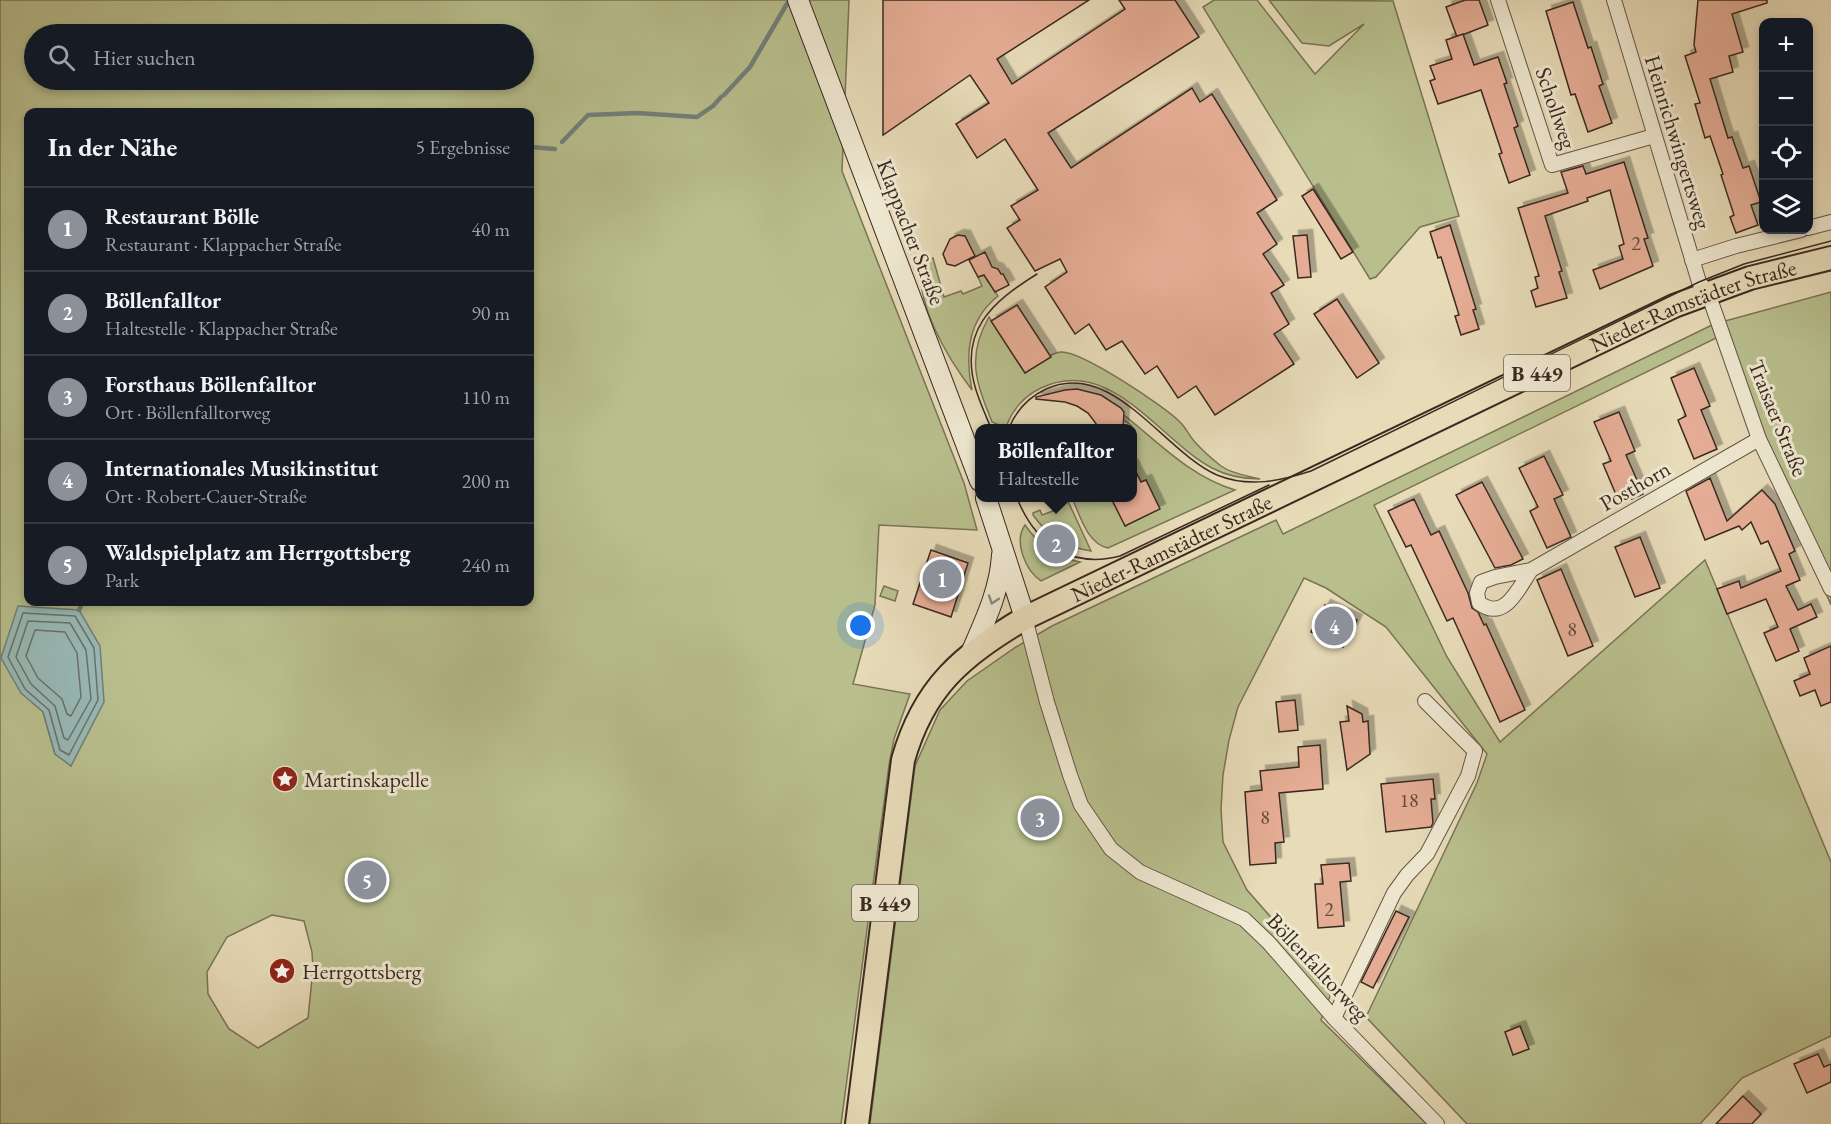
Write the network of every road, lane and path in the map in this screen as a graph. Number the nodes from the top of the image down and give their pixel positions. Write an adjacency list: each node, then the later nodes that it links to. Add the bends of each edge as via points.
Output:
1 (798, 0): 12 (main road, Klappacher Straße)
2 (1498, 0): 4 (street, Schollweg, via 1552,165)
3 (1614, 0): 4 (street, Heinrichwingertsweg)
4 (1654, 136): 9 (street, Heinrichwingertsweg)
5 (1831, 222): 6 (street, Nieder-Ramstädter Straße)
6 (1813, 227)
7 (1785, 234): 9 (street, Nieder-Ramstädter Straße)
8 (1831, 258): 10 (main road, Nieder-Ramstädter Straße / B 449)
9 (1692, 260): 10 (street, Heinrichwingertsweg, via 1699,282)
10 (1708, 293): 11 (street, Traisaer Straße); 17 (main road, Nieder-Ramstädter Straße / B 449)
11 (1759, 439): 15 (street, Posthorn); 16 (street, Traisaer Straße)
12 (975, 468)
13 (987, 502): 14 (main road)
14 (1002, 543): 17 (main road); 18 (main road, one-way to 18, via 999,581)
15 (1531, 570)
16 (1831, 589)
17 (1025, 618): 18 (main road, Nieder-Ramstädter Straße / B 449); 20 (street, Böllenfalltorweg, via 1047,702 1081,805 1111,849 1140,872 1245,919)
18 (971, 653): 21 (main road, Nieder-Ramstädter Straße / B 449, via 929,698 903,760)
19 (1425, 701): 20 (street, via 1474,751 1468,776 1427,854 1394,893)
20 (1334, 1018): 22 (street, Böllenfalltorweg)
21 (857, 1124)
22 (1437, 1124)

